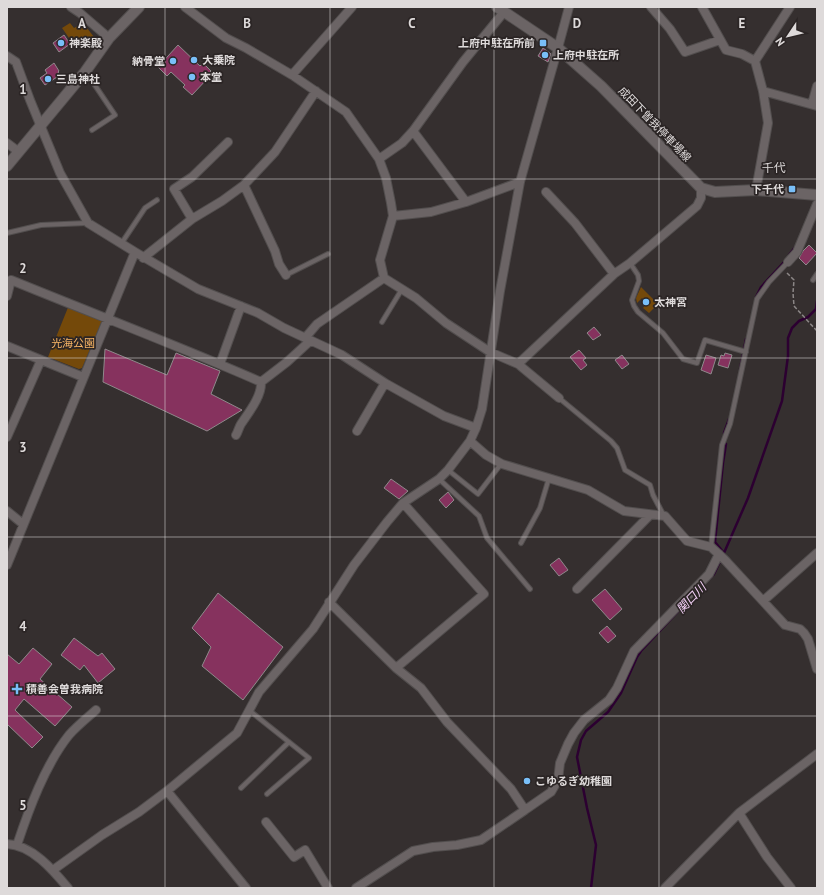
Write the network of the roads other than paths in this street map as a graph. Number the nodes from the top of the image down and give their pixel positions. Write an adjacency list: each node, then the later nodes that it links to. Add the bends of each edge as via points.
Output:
1 (71, 7): 10 (street)
2 (139, 7): 10 (main road)
3 (185, 7): 16 (street, via 226,38)
4 (352, 7): 16 (street)
5 (568, 7): 12 (street)
6 (651, 7): 11 (street, via 685,52)
7 (702, 7): 11 (street)
8 (790, 7): 14 (street)
9 (501, 9): 12 (main road, 成田下曽我停車場線); 23 (street)
10 (109, 38): 15 (main road)
11 (720, 40): 14 (street, via 726,50)
12 (558, 48): 29 (street); 31 (main road, 成田下曽我停車場線, via 601,86)
13 (7, 56): 21 (street, via 16,62)
14 (755, 61): 19 (street)
15 (85, 72): 21 (main road); 22 (lane, via 115,115)
16 (292, 75): 18 (street)
17 (817, 86): 20 (street)
18 (316, 91): 27 (street, via 346,112); 30 (street, via 275,152)
19 (763, 91): 20 (street); 32 (street, via 768,123)
20 (814, 105)
21 (41, 125): 26 (main road); 40 (street, via 60,173)
22 (92, 130)
23 (412, 131): 27 (street, via 402,143); 36 (street)
24 (228, 142): 39 (street, via 192,177 174,189)
25 (7, 143): 26 (street)
26 (19, 152): 28 (main road)
27 (379, 159): 38 (street, via 386,178)
28 (7, 166)
29 (520, 182): 36 (street); 60 (street)
30 (244, 185): 39 (street); 50 (street)
31 (702, 188): 32 (main road, via 715,192); 46 (street, via 697,206)
32 (756, 190): 34 (main road)
33 (546, 192): 48 (street, via 575,223)
34 (817, 195)
35 (157, 200): 42 (lane, via 146,208)
36 (466, 202): 38 (street, via 431,212)
37 (817, 204): 47 (street, via 797,252)
38 (393, 216): 51 (street, via 380,260)
39 (192, 219): 45 (street)
40 (88, 223): 41 (lane, via 41,225); 42 (street)
41 (7, 233)
42 (121, 244): 43 (street)
43 (135, 252): 45 (street); 56 (street)
44 (328, 254): 50 (lane)
45 (143, 258): 55 (street, via 198,289)
46 (630, 263): 48 (street); 61 (lane, via 639,281 632,300 634,306 663,333 683,359 697,363 705,340)
47 (785, 266): 61 (lane, via 757,299)
48 (614, 274): 64 (street)
49 (817, 274): 52 (lane)
50 (286, 275)
51 (384, 278): 53 (street); 58 (street, via 317,324)
52 (813, 280)
53 (402, 289): 57 (lane); 60 (street, via 446,323)
54 (7, 296): 56 (street, via 11,280)
55 (241, 306): 58 (street); 63 (street)
56 (107, 320): 63 (street); 65 (street)
57 (382, 322)
58 (308, 340): 66 (street, via 287,362); 67 (street, via 342,355)
59 (7, 346): 62 (street)
60 (490, 352): 64 (street); 69 (street, via 482,409)
61 (744, 352): 84 (lane, via 730,424 722,445)
62 (41, 360): 65 (street); 72 (street)
63 (220, 364): 66 (street)
64 (518, 364): 68 (street)
65 (83, 377): 82 (street)
66 (261, 382): 71 (street, via 262,388)
67 (385, 383): 69 (street, via 444,416); 70 (street)
68 (559, 398): 81 (lane, via 611,441 617,448 625,470 650,485 653,496)
69 (476, 428): 73 (street)
70 (357, 430)
71 (236, 435)
72 (7, 437)
73 (470, 441): 74 (street, via 486,455); 75 (street)
74 (502, 464): 75 (lane, via 478,494); 76 (street)
75 (448, 470): 77 (street)
76 (549, 478): 80 (street, via 588,490 624,511); 83 (lane, via 540,508)
77 (439, 479): 78 (street); 88 (lane, via 479,516 487,538)
78 (403, 503): 91 (street, via 354,565); 92 (street, via 484,594)
79 (7, 511): 82 (street)
80 (650, 515): 81 (street); 89 (street)
81 (665, 516): 84 (street, via 687,540)
82 (23, 524): 87 (street)
83 (521, 543)
84 (711, 547): 86 (street)
85 (817, 553): 90 (street)
86 (722, 557): 90 (street); 101 (street, via 709,574 634,651 609,700 584,720 574,733 560,763 558,780 551,792)
87 (7, 565)
88 (530, 589)
89 (577, 589)
90 (762, 601): 93 (street, via 785,625 800,629 804,633)
91 (329, 602): 92 (street); 95 (street, via 313,628 259,692)
92 (396, 668): 101 (street, via 421,688 447,722 511,789)
93 (817, 669)
94 (96, 710): 105 (street, via 70,735 59,750 30,808)
95 (250, 711): 96 (lane); 99 (street, via 237,733)
96 (289, 742): 98 (lane); 100 (lane, via 309,758)
97 (817, 754): 102 (street)
98 (241, 788)
99 (167, 791): 106 (street); 108 (street)
100 (267, 794)
101 (525, 810): 110 (street, via 481,840 413,851)
102 (739, 813): 111 (street); 112 (street, via 766,857)
103 (266, 822): 109 (street, via 294,857 305,850)
104 (7, 844): 105 (street)
105 (17, 845): 106 (street, via 27,849)
106 (53, 870): 107 (street)
107 (68, 888)
108 (246, 888)
109 (328, 888)
110 (356, 888)
111 (664, 888)
112 (792, 888)

